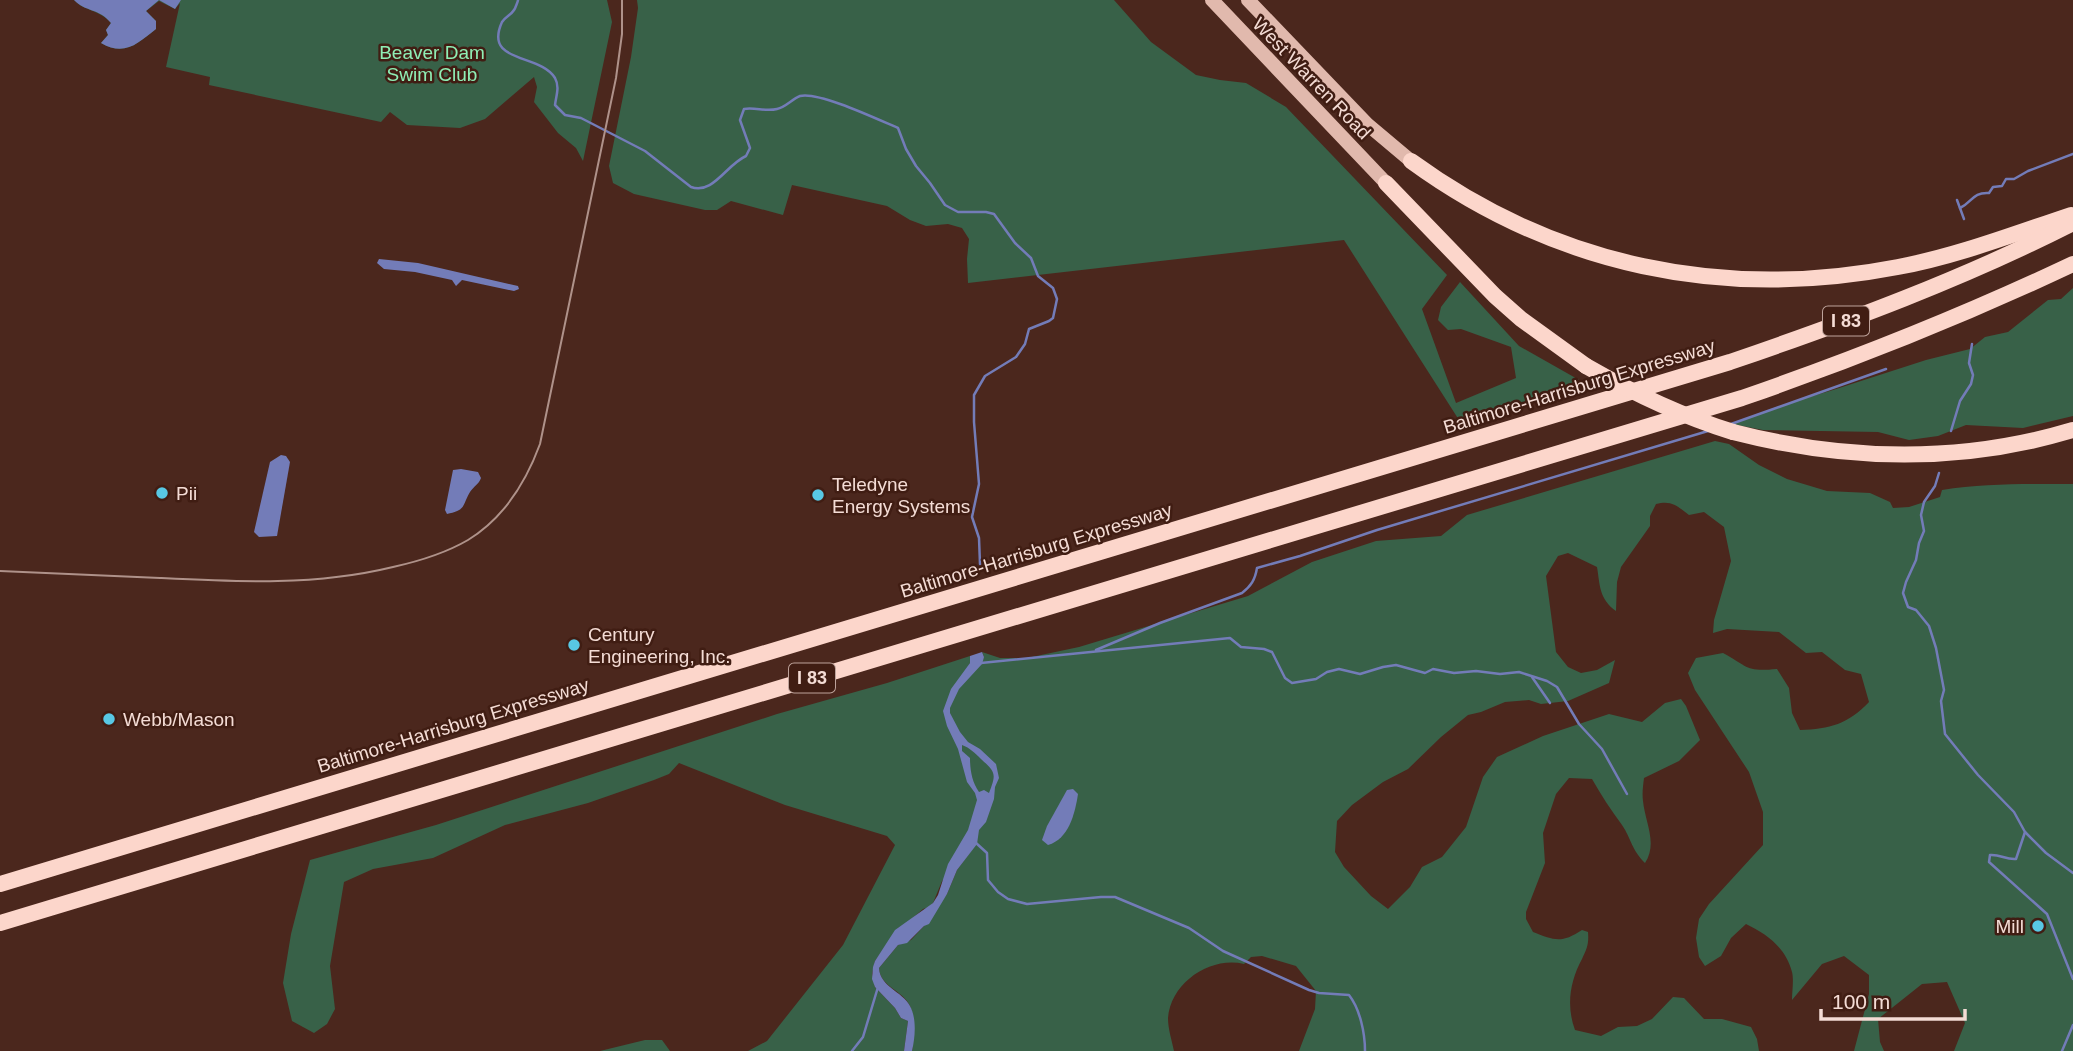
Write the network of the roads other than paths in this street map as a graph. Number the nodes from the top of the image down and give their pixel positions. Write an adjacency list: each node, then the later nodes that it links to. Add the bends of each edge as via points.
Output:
1 (1212, 0): 4 (main road, West Warren Road)
2 (1248, 0): 3 (main road, West Warren Road, via 1360,117)
3 (1411, 161): 5 (highway, via 1507,220 1579,250 1653,270 1729,279 1801,279 1898,267)
4 (1386, 183): 8 (highway, bridge, via 1495,296 1547,339 1586,366 1665,408 1770,442 1858,454 1984,450)
5 (2073, 214)
6 (2073, 223): 9 (highway, Baltimore-Harrisburg Expressway / I 83, via 1936,286 1730,362)
7 (2073, 264): 10 (highway, I 83, via 1949,321 1742,398)
8 (2073, 430)
9 (0, 884)
10 (0, 923)

